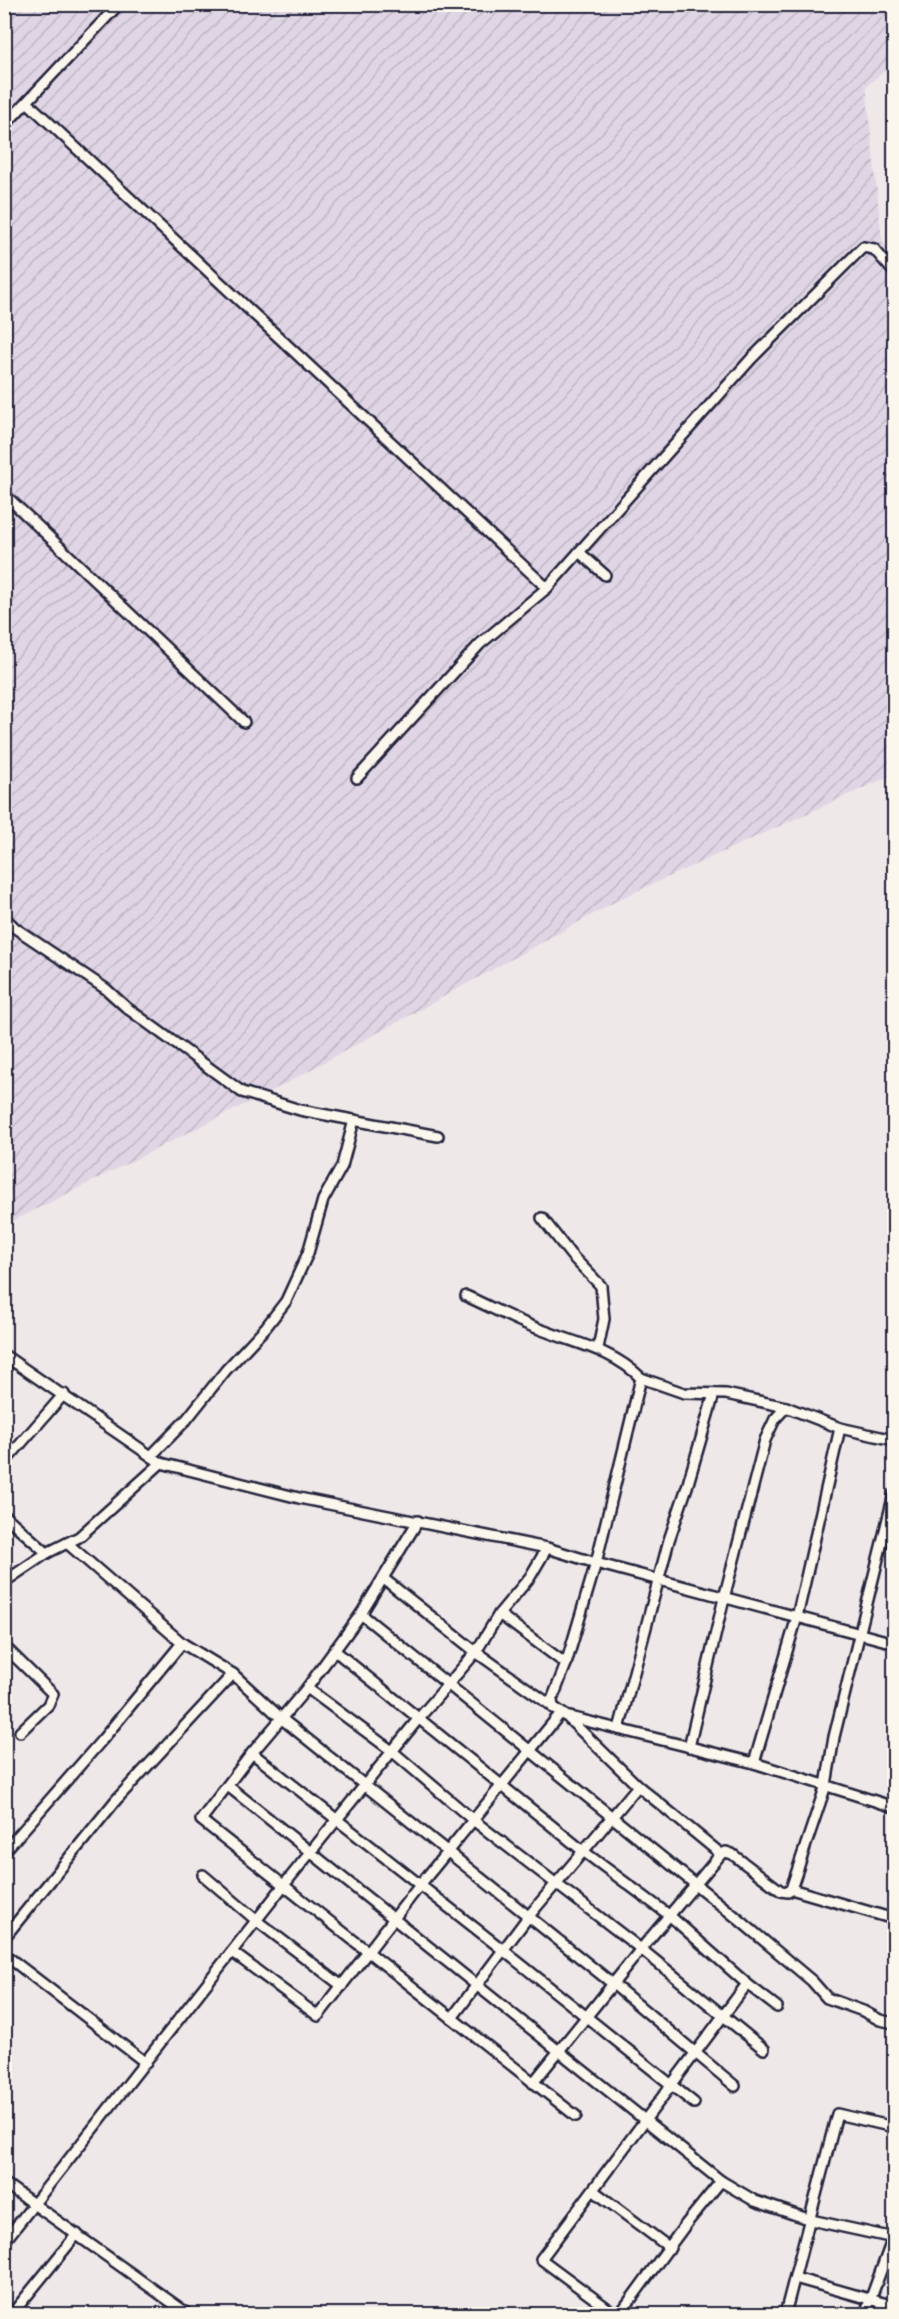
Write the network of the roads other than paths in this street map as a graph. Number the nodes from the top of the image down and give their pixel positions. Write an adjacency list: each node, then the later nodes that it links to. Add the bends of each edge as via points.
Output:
1 (119, 4): 2 (street)
2 (27, 102): 3 (street); 8 (street)
3 (4, 126)
4 (894, 272): 6 (street, via 874,249 863,247 751,359)
5 (4, 494): 9 (street)
6 (579, 552): 7 (street); 8 (street)
7 (605, 575)
8 (547, 588): 10 (street, via 480,644)
9 (244, 722)
10 (357, 778)
11 (4, 917): 12 (street, via 242,1092 300,1110)
12 (354, 1120): 13 (street); 24 (street, via 342,1167 323,1200 308,1253 286,1301)
13 (438, 1136)
14 (542, 1218): 16 (street, via 601,1286 604,1319)
15 (466, 1296): 16 (street, via 541,1330)
16 (598, 1348): 18 (street, via 627,1364)
17 (4, 1355): 19 (street)
18 (640, 1378): 20 (street, via 684,1393); 33 (street)
19 (64, 1394): 24 (street); 25 (street)
20 (714, 1394): 21 (street); 35 (street)
21 (786, 1407): 22 (street); 37 (street, via 765,1440)
22 (840, 1428): 23 (street); 40 (street)
23 (894, 1440)
24 (151, 1456): 26 (street)
25 (4, 1463)
26 (161, 1463): 29 (street, via 299,1498); 30 (street, via 80,1537)
27 (894, 1494): 41 (street)
28 (4, 1515): 32 (street)
29 (418, 1521): 31 (street); 34 (street)
30 (67, 1543): 32 (street); 43 (street)
31 (547, 1548): 33 (street); 39 (street, via 530,1577)
32 (46, 1553): 36 (street)
33 (596, 1563): 35 (street); 47 (street)
34 (384, 1579): 38 (street); 46 (street)
35 (660, 1581): 37 (street); 54 (street)
36 (4, 1582)
37 (724, 1598): 40 (street); 56 (street)
38 (361, 1614): 45 (street); 49 (street)
39 (499, 1614): 46 (street); 47 (street)
40 (797, 1617): 41 (street); 60 (street)
41 (861, 1634): 42 (street); 64 (street)
42 (894, 1642)
43 (182, 1643): 48 (street); 71 (street)
44 (4, 1647): 55 (street, via 53,1694 48,1705)
45 (334, 1650): 50 (street); 52 (street)
46 (476, 1652): 49 (street); 51 (street)
47 (566, 1664): 51 (street, via 552,1700)
48 (233, 1674): 53 (street); 86 (street, via 116,1800)
49 (447, 1685): 52 (street); 57 (street)
50 (307, 1688): 53 (street); 58 (street)
51 (560, 1713): 54 (street); 57 (street); 65 (street)
52 (419, 1718): 58 (street); 61 (street)
53 (282, 1719): 59 (street); 63 (street)
54 (619, 1729): 56 (street)
55 (20, 1732)
56 (689, 1747): 60 (street)
57 (528, 1750): 61 (street); 67 (street)
58 (392, 1751): 63 (street); 69 (street)
59 (252, 1753): 62 (street); 68 (street)
60 (754, 1763): 64 (street)
61 (502, 1784): 69 (street); 70 (street)
62 (228, 1785): 72 (street); 78 (street, via 201,1820)
63 (364, 1785): 68 (street); 73 (street)
64 (825, 1785): 66 (street); 80 (street)
65 (638, 1786): 67 (street); 74 (street)
66 (894, 1806)
67 (611, 1818): 70 (street); 77 (street)
68 (337, 1819): 72 (street); 79 (street)
69 (473, 1820): 73 (street); 76 (street)
70 (583, 1851): 76 (street); 81 (street)
71 (4, 1852)
72 (310, 1852): 78 (street); 83 (street)
73 (447, 1852): 79 (street); 82 (street)
74 (721, 1854): 77 (street); 80 (street, via 732,1854 781,1891)
75 (203, 1875): 85 (street)
76 (556, 1883): 82 (street); 87 (street)
77 (695, 1884): 81 (street); 100 (street, via 812,1981 827,1998)
78 (284, 1885): 85 (street); 90 (street)
79 (420, 1885): 83 (street); 88 (street)
80 (792, 1888): 84 (street)
81 (669, 1915): 87 (street); 94 (street)
82 (528, 1917): 88 (street); 93 (street)
83 (394, 1918): 90 (street); 92 (street)
84 (894, 1919)
85 (257, 1921): 89 (street); 95 (street)
86 (4, 1938)
87 (640, 1949): 93 (street); 98 (street)
88 (503, 1950): 92 (street); 97 (street)
89 (232, 1952): 95 (street, via 318,2016); 104 (street)
90 (368, 1953): 95 (street); 99 (street)
91 (4, 1954): 104 (street)
92 (477, 1984): 99 (street); 102 (street)
93 (613, 1984): 97 (street); 103 (street)
94 (747, 1984): 96 (street); 98 (street)
95 (342, 1986)
96 (777, 2007)
97 (585, 2017): 102 (street); 106 (street)
98 (722, 2017): 101 (street); 103 (street)
99 (452, 2018): 105 (street)
100 (894, 2023)
101 (764, 2049)
102 (558, 2050): 105 (street); 110 (street)
103 (695, 2052): 106 (street); 107 (street)
104 (146, 2063): 115 (street)
105 (533, 2083): 109 (street)
106 (670, 2084): 108 (street); 110 (street)
107 (735, 2086)
108 (694, 2103)
109 (576, 2116)
110 (644, 2120): 112 (street); 114 (street)
111 (894, 2127): 116 (street, via 837,2114)
112 (721, 2181): 116 (street, via 755,2201); 120 (street)
113 (4, 2183): 115 (street)
114 (594, 2191): 120 (street); 126 (street, via 541,2259)
115 (35, 2205): 117 (street); 119 (street)
116 (811, 2220): 118 (street); 121 (street)
117 (77, 2235): 124 (street); 125 (street)
118 (894, 2238): 122 (street)
119 (4, 2242)
120 (670, 2248): 126 (street)
121 (795, 2278): 122 (street); 127 (street)
122 (871, 2299): 123 (street); 128 (street)
123 (894, 2306)
124 (12, 2314)
125 (188, 2314)
126 (617, 2314)
127 (785, 2314)
128 (865, 2314)

